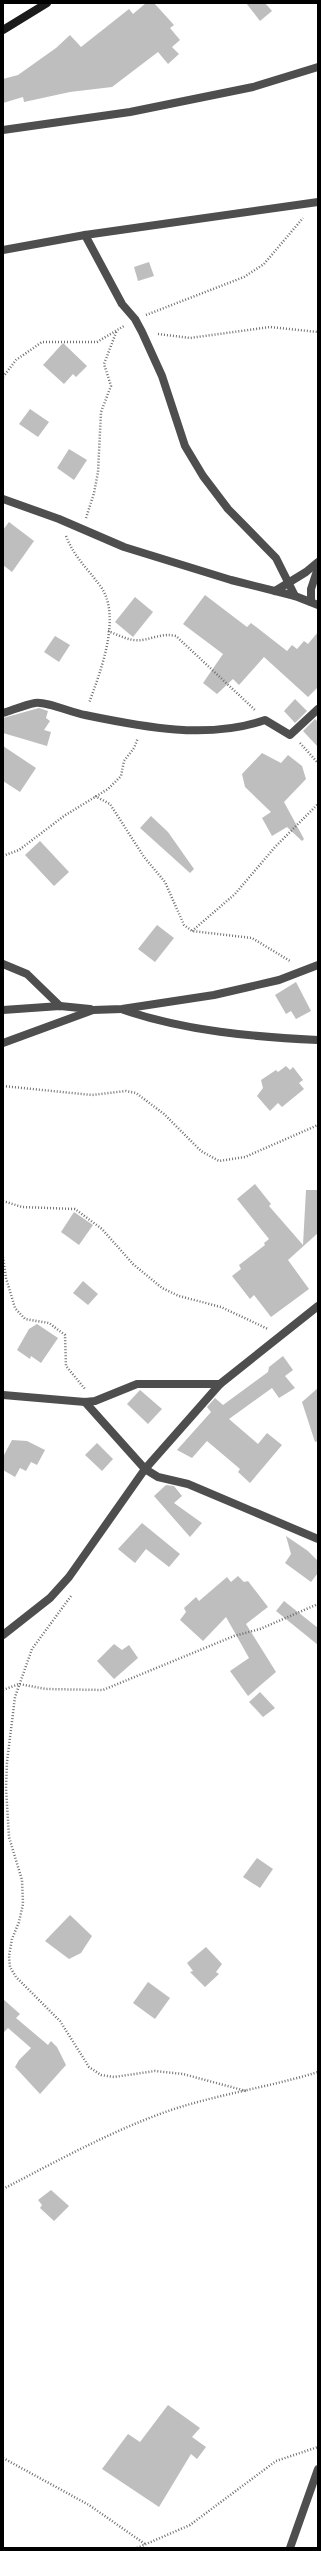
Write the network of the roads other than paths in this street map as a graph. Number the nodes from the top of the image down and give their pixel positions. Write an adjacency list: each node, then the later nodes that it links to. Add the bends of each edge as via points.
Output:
1 (47, 3): 2 (street)
2 (4, 29)
3 (318, 67): 4 (street, via 245,89 130,112)
4 (3, 130)
5 (317, 202): 6 (street)
6 (85, 234): 7 (street); 11 (street, via 122,304 142,332 162,376 185,446 228,509 276,558)
7 (3, 250)
8 (3, 499): 12 (street, via 59,519 124,547)
9 (318, 562): 11 (street)
10 (318, 568): 14 (street, via 311,589)
11 (290, 583): 12 (street); 13 (street)
12 (275, 591): 13 (street)
13 (295, 596): 14 (street)
14 (314, 603)
15 (318, 709): 16 (street, via 290,735 265,720 249,726 215,731 175,730 84,715 36,702)
16 (3, 713)
17 (3, 964): 19 (street, via 27,974)
18 (315, 966): 20 (street, via 249,988)
19 (60, 1006): 21 (street); 22 (street)
20 (122, 1009): 22 (street); 23 (street, via 209,1029)
21 (3, 1010)
22 (93, 1010): 24 (street)
23 (318, 1040)
24 (3, 1043)
25 (318, 1306): 26 (street)
26 (220, 1384): 28 (street, via 137,1384 95,1401); 29 (street)
27 (3, 1395): 28 (street)
28 (84, 1402): 29 (street)
29 (145, 1468): 30 (street, via 158,1477 194,1486); 31 (street, via 64,1582 50,1598)
30 (318, 1539)
31 (3, 1635)
32 (318, 2469): 33 (street)
33 (290, 2548)

